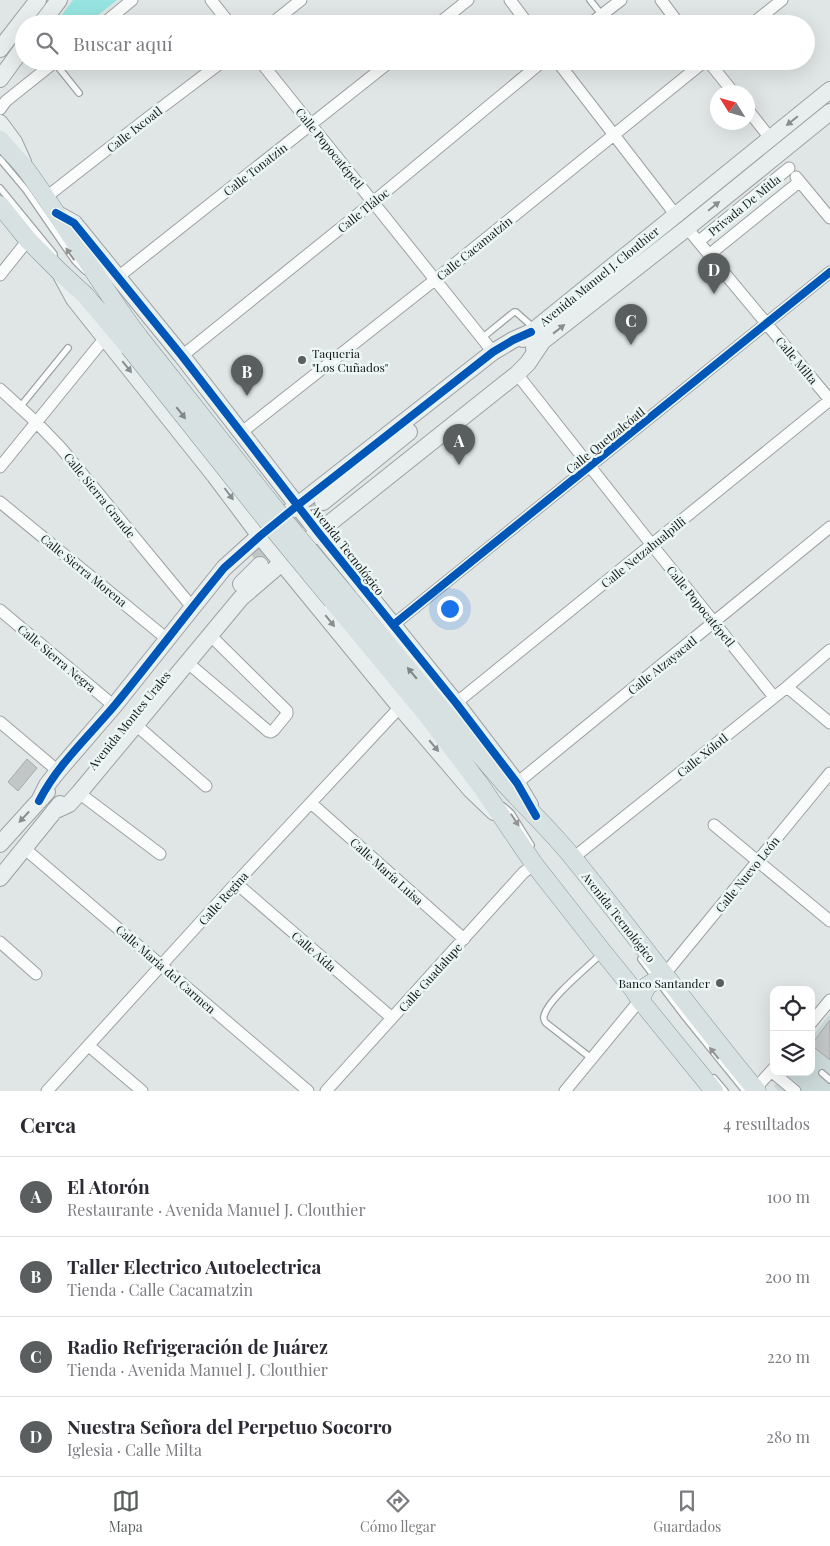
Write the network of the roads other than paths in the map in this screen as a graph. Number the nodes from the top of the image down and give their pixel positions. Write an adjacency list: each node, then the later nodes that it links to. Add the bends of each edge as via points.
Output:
1 (38, 0): 13 (street)
2 (59, 0): 14 (street)
3 (132, 0): 15 (street)
4 (210, 0): 16 (street)
5 (301, 0): 17 (street)
6 (468, 0): 18 (street)
7 (510, 0): 19 (street)
8 (590, 0): 12 (lane)
9 (621, 0): 12 (street)
10 (660, 0): 20 (street)
11 (782, 0): 21 (street)
12 (602, 14)
13 (26, 15)
14 (48, 15)
15 (114, 15)
16 (222, 15)
17 (282, 15)
18 (449, 15)
19 (521, 15)
20 (672, 15)
21 (763, 15)
22 (15, 29): 23 (street)
23 (0, 48)
24 (15, 58): 34 (street)
25 (46, 70): 38 (street)
26 (62, 70): 37 (lane)
27 (211, 70): 52 (street, Calle Ixcoatl)
28 (267, 70): 42 (street, Calle Popocatépetl)
29 (380, 70): 42 (street, Calle Tonatzin)
30 (532, 70): 53 (street, Calle Tláloc)
31 (564, 70): 43 (street)
32 (696, 70): 43 (street, Calle Cacamatzin)
33 (715, 70): 35 (street)
34 (0, 79)
35 (727, 85)
36 (830, 90): 44 (street, Avenida Manuel J. Clouthier, one-way to 44)
37 (79, 93)
38 (0, 108)
39 (830, 112): 46 (street, Avenida Manuel J. Clouthier)
40 (755, 119): 44 (street)
41 (0, 122): 49 (street, via 14,142)
42 (311, 126): 53 (street, Calle Popocatépetl); 65 (street, Calle Tonatzin)
43 (614, 135): 56 (street); 66 (street, Calle Cacamatzin)
44 (770, 138): 56 (street, Avenida Manuel J. Clouthier)
45 (0, 140): 49 (main road, Avenida Tecnológico)
46 (777, 154): 48 (street); 58 (street, Avenida Manuel J. Clouthier, one-way to 46)
47 (0, 159): 67 (lane, one-way to 47, via 75,261 26,190)
48 (789, 168): 50 (street); 60 (street, Privada De Mitla)
49 (27, 171): 52 (main road, Avenida Tecnológico)
50 (799, 182): 57 (street); 61 (street, Privada De Mitla)
51 (0, 188): 62 (lane, via 54,254)
52 (46, 198): 55 (main road, Avenida Tecnológico)
53 (373, 202): 66 (street, Calle Popocatépetl); 75 (street, Calle Tláloc)
54 (0, 205): 59 (main road, Avenida Tecnológico)
55 (56, 213): 65 (street, Avenida Tecnológico, via 74,223); 67 (main road, Avenida Tecnológico)
56 (675, 214): 69 (street, Avenida Manuel J. Clouthier)
57 (830, 218)
58 (687, 228): 60 (street, Calle Milta); 69 (street, Avenida Manuel J. Clouthier, one-way to 58)
59 (28, 240): 62 (main road, Avenida Tecnológico); 64 (street)
60 (699, 241): 61 (street, Calle Milta)
61 (710, 254): 68 (street, Calle Milta)
62 (59, 271): 71 (street, Avenida Tecnológico, via 74,299); 72 (main road, Avenida Tecnológico)
63 (830, 272): 68 (street, Calle Quetzalcóatl)
64 (0, 275)
65 (118, 277): 75 (street, Avenida Tecnológico)
66 (436, 279): 70 (street, Calle Popocatépetl); 81 (street, Calle Cacamatzin)
67 (104, 289): 72 (main road, Avenida Tecnológico)
68 (766, 323): 78 (street, Calle Milta); 83 (street, Calle Quetzalcóatl)
69 (536, 334): 70 (lane, via 514,312); 74 (street, via 512,340); 76 (street, via 528,363); 86 (street, Avenida Manuel J. Clouthier)
70 (482, 338): 74 (street, Calle Popocatépetl)
71 (104, 339): 80 (street); 89 (street, Avenida Tecnológico, one-way to 89)
72 (134, 342): 105 (main road, Avenida Tecnológico, bridge)
73 (68, 348): 79 (lane)
74 (493, 352): 85 (street)
75 (182, 356): 81 (street, Avenida Tecnológico)
76 (517, 374): 83 (street, Calle Popocatépetl); 86 (street)
77 (0, 389): 79 (street, Calle Sierra Grande)
78 (830, 400): 90 (street, Calle Netzahualpilli)
79 (20, 407): 80 (street, Calle Sierra Grande)
80 (36, 422): 82 (street); 93 (street, Calle Sierra Grande)
81 (242, 432): 85 (street, Avenida Tecnológico)
82 (0, 467)
83 (589, 467): 90 (street, Calle Popocatépetl); 96 (street, Calle Quetzalcóatl)
84 (0, 502): 98 (street, Calle Sierra Morena)
85 (298, 505): 88 (street, Avenida Tecnológico); 89 (street)
86 (331, 509): 88 (street); 91 (street)
87 (830, 527): 95 (street, Calle Atzayacatl)
88 (318, 532): 91 (street, Avenida Tecnológico); 92 (street)
89 (260, 536): 92 (street, Avenida Tecnológico); 93 (street, via 224,568)
90 (652, 545): 95 (street, Calle Popocatépetl); 105 (street, Calle Netzahualpilli)
91 (339, 557): 96 (street, Avenida Tecnológico)
92 (282, 562): 97 (street, via 241,598); 104 (street, Avenida Tecnológico, one-way to 104)
93 (192, 607): 98 (street)
94 (0, 610): 103 (street, Calle Sierra Negra)
95 (714, 622): 102 (street, Calle Popocatépetl); 113 (street, Calle Atzayacatl)
96 (393, 625): 105 (street, Avenida Tecnológico)
97 (210, 635): 100 (street); 100 (street, via 287,714 274,730 268,731)
98 (167, 638): 103 (street)
99 (830, 650): 101 (street, Calle Xólotl)
100 (188, 663): 108 (street)
101 (787, 687): 102 (street, Calle Xólotl); 107 (street)
102 (774, 697): 124 (street, Calle Xólotl)
103 (114, 706): 109 (street)
104 (400, 707): 116 (street, Calle Regina); 119 (street, Avenida Tecnológico, one-way to 119, via 471,790)
105 (442, 710): 112 (main road, Avenida Tecnológico); 113 (main road, Avenida Tecnológico)
106 (0, 722): 109 (street)
107 (830, 723)
108 (136, 725): 111 (street); 114 (street)
109 (58, 771): 115 (street)
110 (830, 773): 125 (street, Calle Nuevo León)
111 (206, 786)
112 (481, 786): 119 (main road, Avenida Tecnológico); 123 (lane, one-way to 123, via 511,813)
113 (515, 788): 124 (main road, Avenida Tecnológico, via 533,818)
114 (79, 793): 117 (street, via 69,804); 122 (street)
115 (40, 800): 117 (street, Avenida Montes Urales, via 118,714 226,583 256,561); 120 (street, Avenida Montes Urales, one-way to 120)
116 (311, 803): 127 (street, Calle Regina); 129 (street, Calle María Luisa)
117 (54, 811): 121 (street, Avenida Montes Urales)
118 (714, 825): 125 (street)
119 (509, 827): 123 (main road, Avenida Tecnológico)
120 (2, 837)
121 (24, 848): 126 (street, Avenida Montes Urales); 133 (street, Calle María del Carmen)
122 (160, 854)
123 (535, 858): 129 (street, Calle Guadalupe); 131 (main road, Avenida Tecnológico)
124 (573, 858): 135 (main road, Avenida Tecnológico)
125 (758, 861): 128 (street); 135 (street, Calle Nuevo León)
126 (0, 878)
127 (236, 883): 133 (street, Calle Regina); 138 (street, Calle Aída)
128 (830, 921)
129 (464, 939): 138 (street, Calle Guadalupe)
130 (0, 942): 134 (street)
131 (603, 952): 136 (main road, Avenida Tecnológico, via 633,989); 141 (lane, via 551,1002 543,1019)
132 (638, 953): 135 (lane)
133 (163, 966): 140 (street, Calle Regina); 150 (street, Calle María del Carmen)
134 (36, 974)
135 (660, 977): 136 (main road, via 647,986); 147 (main road, Avenida Tecnológico, one-way to 135)
136 (643, 994): 141 (street); 146 (main road, Avenida Tecnológico)
137 (830, 1000): 139 (street)
138 (392, 1018): 151 (street, Calle Guadalupe)
139 (815, 1018)
140 (88, 1046): 148 (street, Calle Regina); 149 (street)
141 (591, 1058): 152 (street)
142 (770, 1071): 147 (street)
143 (822, 1073): 145 (lane)
144 (779, 1076): 154 (street)
145 (830, 1080)
146 (714, 1083): 153 (lane)
147 (752, 1090)
148 (47, 1091)
149 (142, 1091)
150 (308, 1091)
151 (326, 1091)
152 (565, 1091)
153 (725, 1091)
154 (795, 1091)

